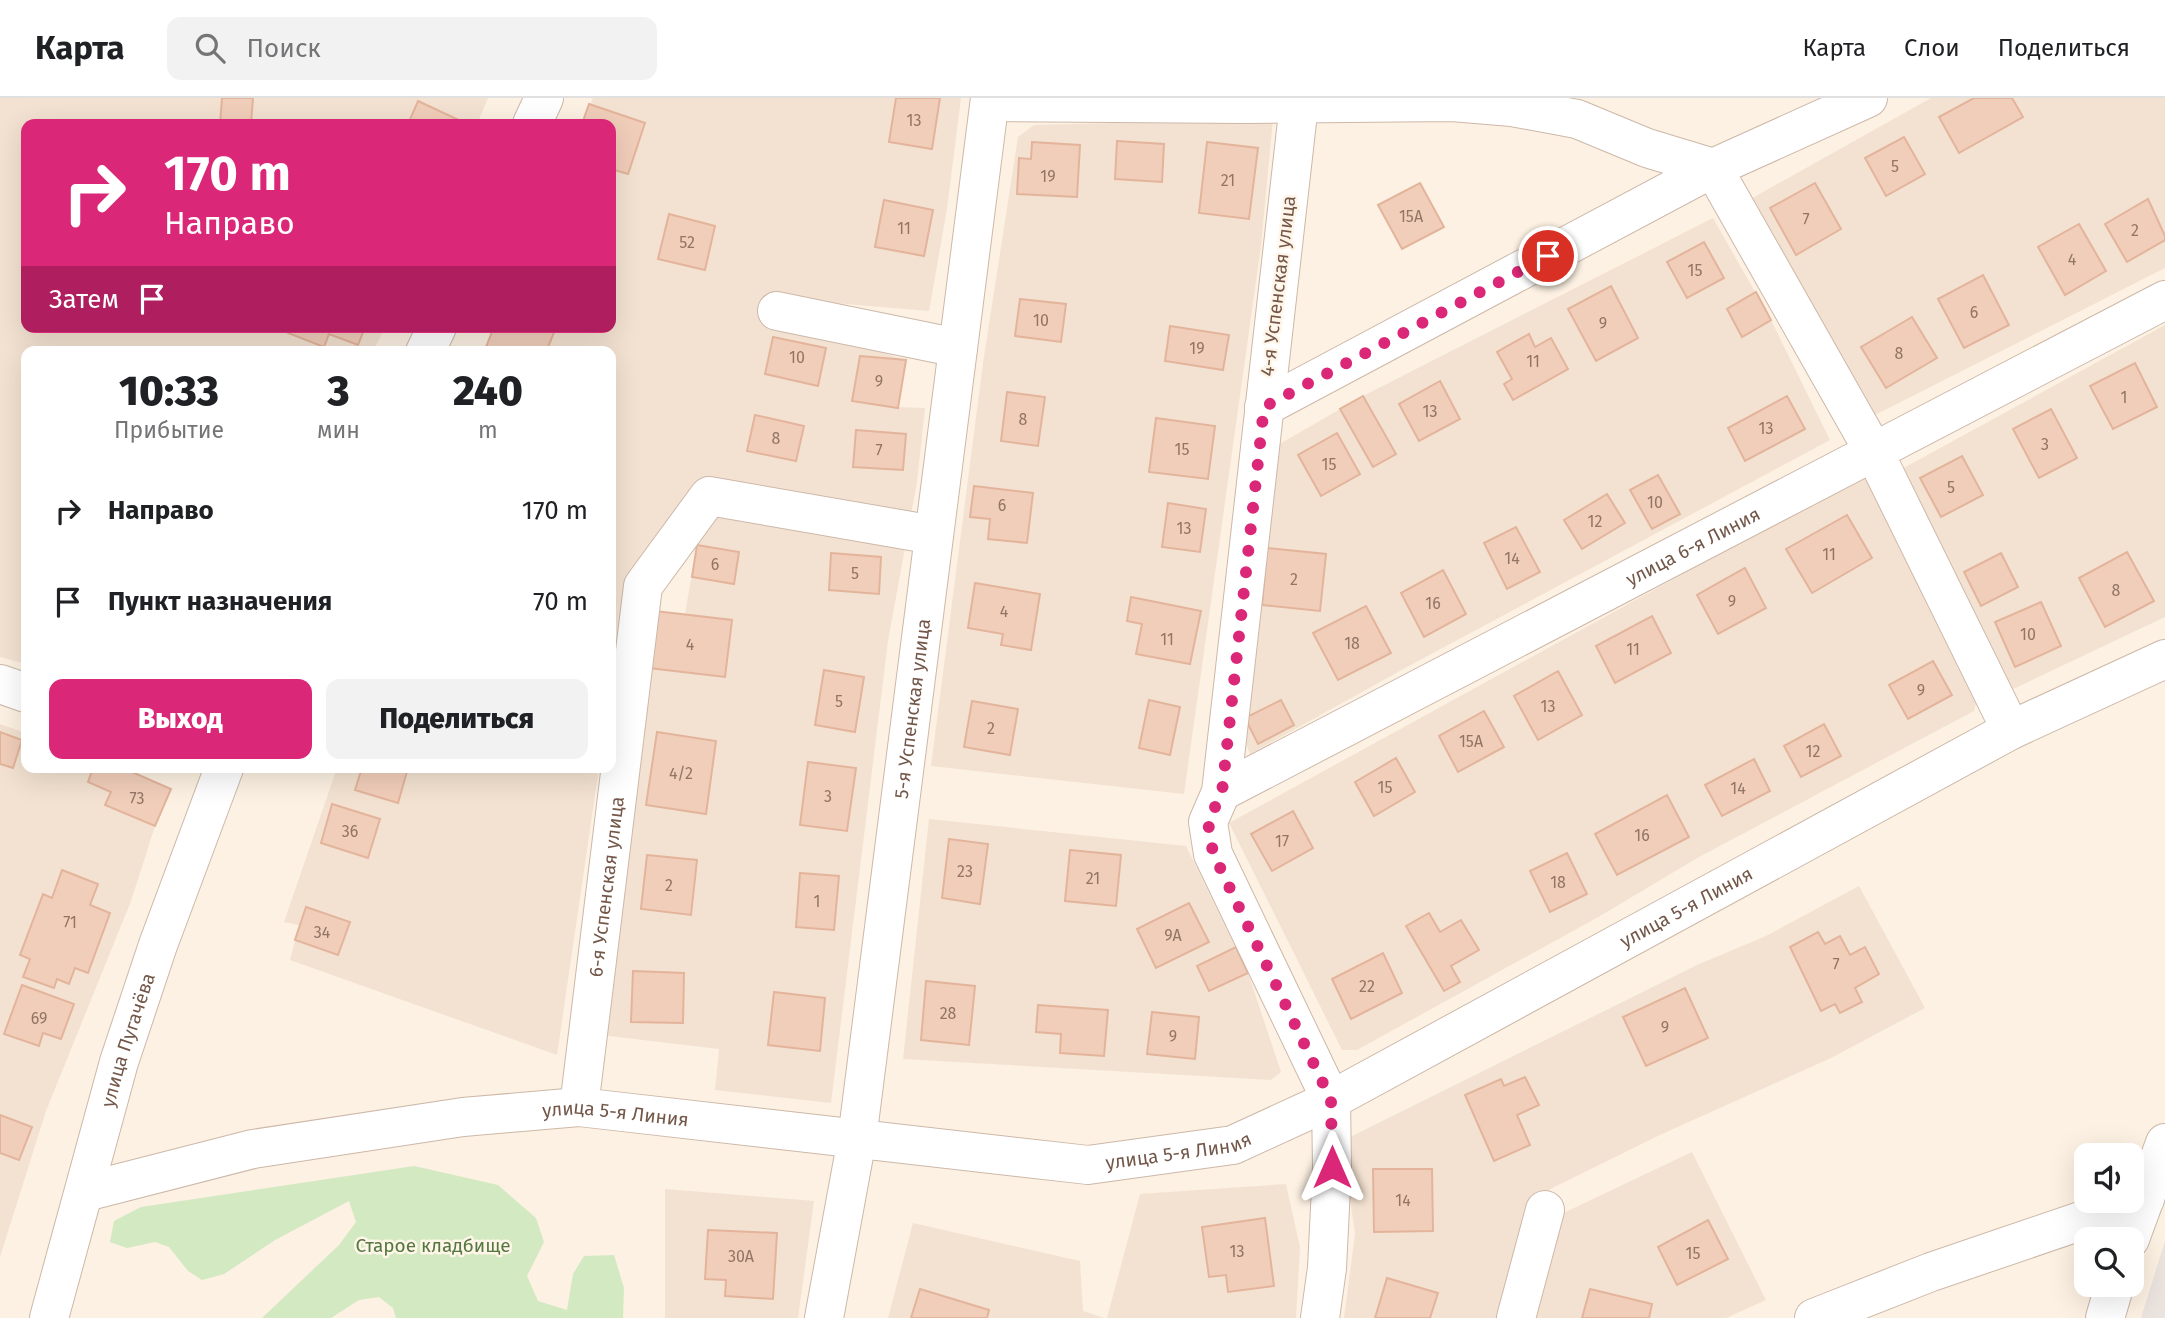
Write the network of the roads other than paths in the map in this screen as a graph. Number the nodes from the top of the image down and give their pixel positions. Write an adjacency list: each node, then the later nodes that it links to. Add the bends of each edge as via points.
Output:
1 (544, 98): 6 (street)
2 (1868, 98): 7 (street)
3 (990, 100): 4 (street); 10 (street, 5-я Успенская улица)
4 (1299, 104): 5 (street, via 1451,102); 11 (street, 4-я Успенская улица)
5 (1564, 107): 7 (street, via 1577,119 1647,149)
6 (534, 119)
7 (1713, 168): 11 (street); 12 (street)
8 (2165, 300): 12 (street, улица 6-я Линия)
9 (777, 311): 10 (street)
10 (958, 348): 13 (street, 5-я Успенская улица)
11 (1264, 407): 19 (street, 4-я Успенская улица)
12 (1874, 452): 17 (street); 19 (street, улица 6-я Линия)
13 (934, 534): 21 (street, 6-я Успенская улица, via 709,496 643,586); 22 (street, 5-я Успенская улица)
14 (2165, 659): 17 (street, улица 5-я Линия)
15 (0, 684): 16 (street)
16 (21, 691)
17 (2011, 730): 20 (street, улица 5-я Линия)
18 (222, 773): 24 (street, улица Пугачёва, via 123,1049)
19 (1222, 792): 20 (street, 4-я Успенская улица, via 1208,822 1213,853)
20 (1331, 1100): 22 (street, улица 5-я Линия, via 1233,1145 1088,1166); 31 (street, 4-я Успенская улица, via 1327,1268)
21 (579, 1107): 22 (street, улица 5-я Линия); 24 (street, улица 5-я Линия, via 463,1117 253,1149)
22 (858, 1139): 30 (street, 5-я Успенская улица)
23 (2165, 1143): 25 (street)
24 (85, 1192): 29 (street, улица Пугачёва)
25 (2145, 1199): 27 (street); 33 (street, via 1931,1272)
26 (1545, 1210): 32 (street)
27 (2134, 1227)
28 (2111, 1297): 34 (street)
29 (49, 1318)
30 (824, 1318)
31 (1320, 1318)
32 (1516, 1318)
33 (1814, 1318)
34 (2105, 1318)

